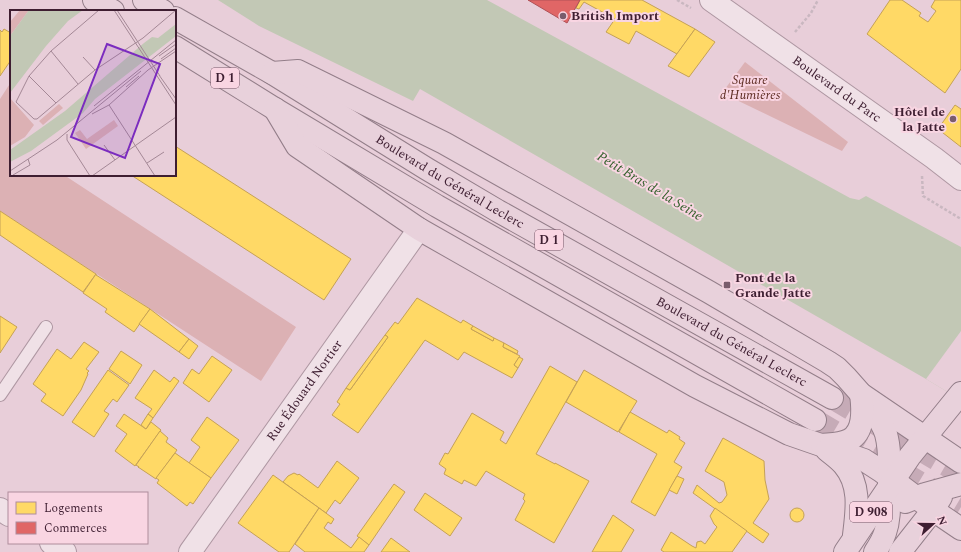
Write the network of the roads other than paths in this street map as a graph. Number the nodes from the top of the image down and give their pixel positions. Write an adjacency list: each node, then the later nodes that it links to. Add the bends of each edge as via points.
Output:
1 (94, 0): 4 (main road)
2 (144, 0): 5 (main road)
3 (712, 0): 10 (street, Boulevard du Parc)
4 (111, 10)
5 (161, 10)
6 (176, 19): 8 (main road, Boulevard du Général Leclerc / D 1)
7 (176, 48): 9 (main road, Boulevard du Général Leclerc / D 1)
8 (272, 73): 13 (main road, via 298,71 444,143 828,362); 15 (main road, Boulevard du Général Leclerc / D 1, via 498,211)
9 (275, 109): 11 (main road, via 297,146); 17 (main road, Boulevard du Général Leclerc / D 1, via 437,206)
10 (961, 179)
11 (419, 229): 19 (main road, via 694,386 789,434); 30 (street, Rue Édouard Nortier)
12 (46, 327): 14 (lane)
13 (861, 394): 18 (main road); 19 (main road, via 863,411 856,435 850,440); 22 (main road, via 879,419 885,433)
14 (0, 395)
15 (832, 398)
16 (957, 398): 18 (main road, D 908)
17 (815, 420)
18 (942, 443): 20 (main road); 22 (main road, D 908)
19 (822, 445): 22 (main road); 28 (main road, via 843,463 853,480 857,511)
20 (961, 462)
21 (961, 467): 23 (main road)
22 (894, 472): 24 (main road); 25 (main road); 28 (main road, D 908)
23 (954, 486): 24 (main road)
24 (925, 504): 25 (main road, via 905,502); 26 (main road); 32 (main road)
25 (889, 512): 28 (main road); 31 (main road, via 885,533)
26 (961, 529)
27 (53, 544): 29 (street)
28 (849, 545)
29 (65, 552)
30 (190, 552)
31 (875, 552)
32 (900, 552)

